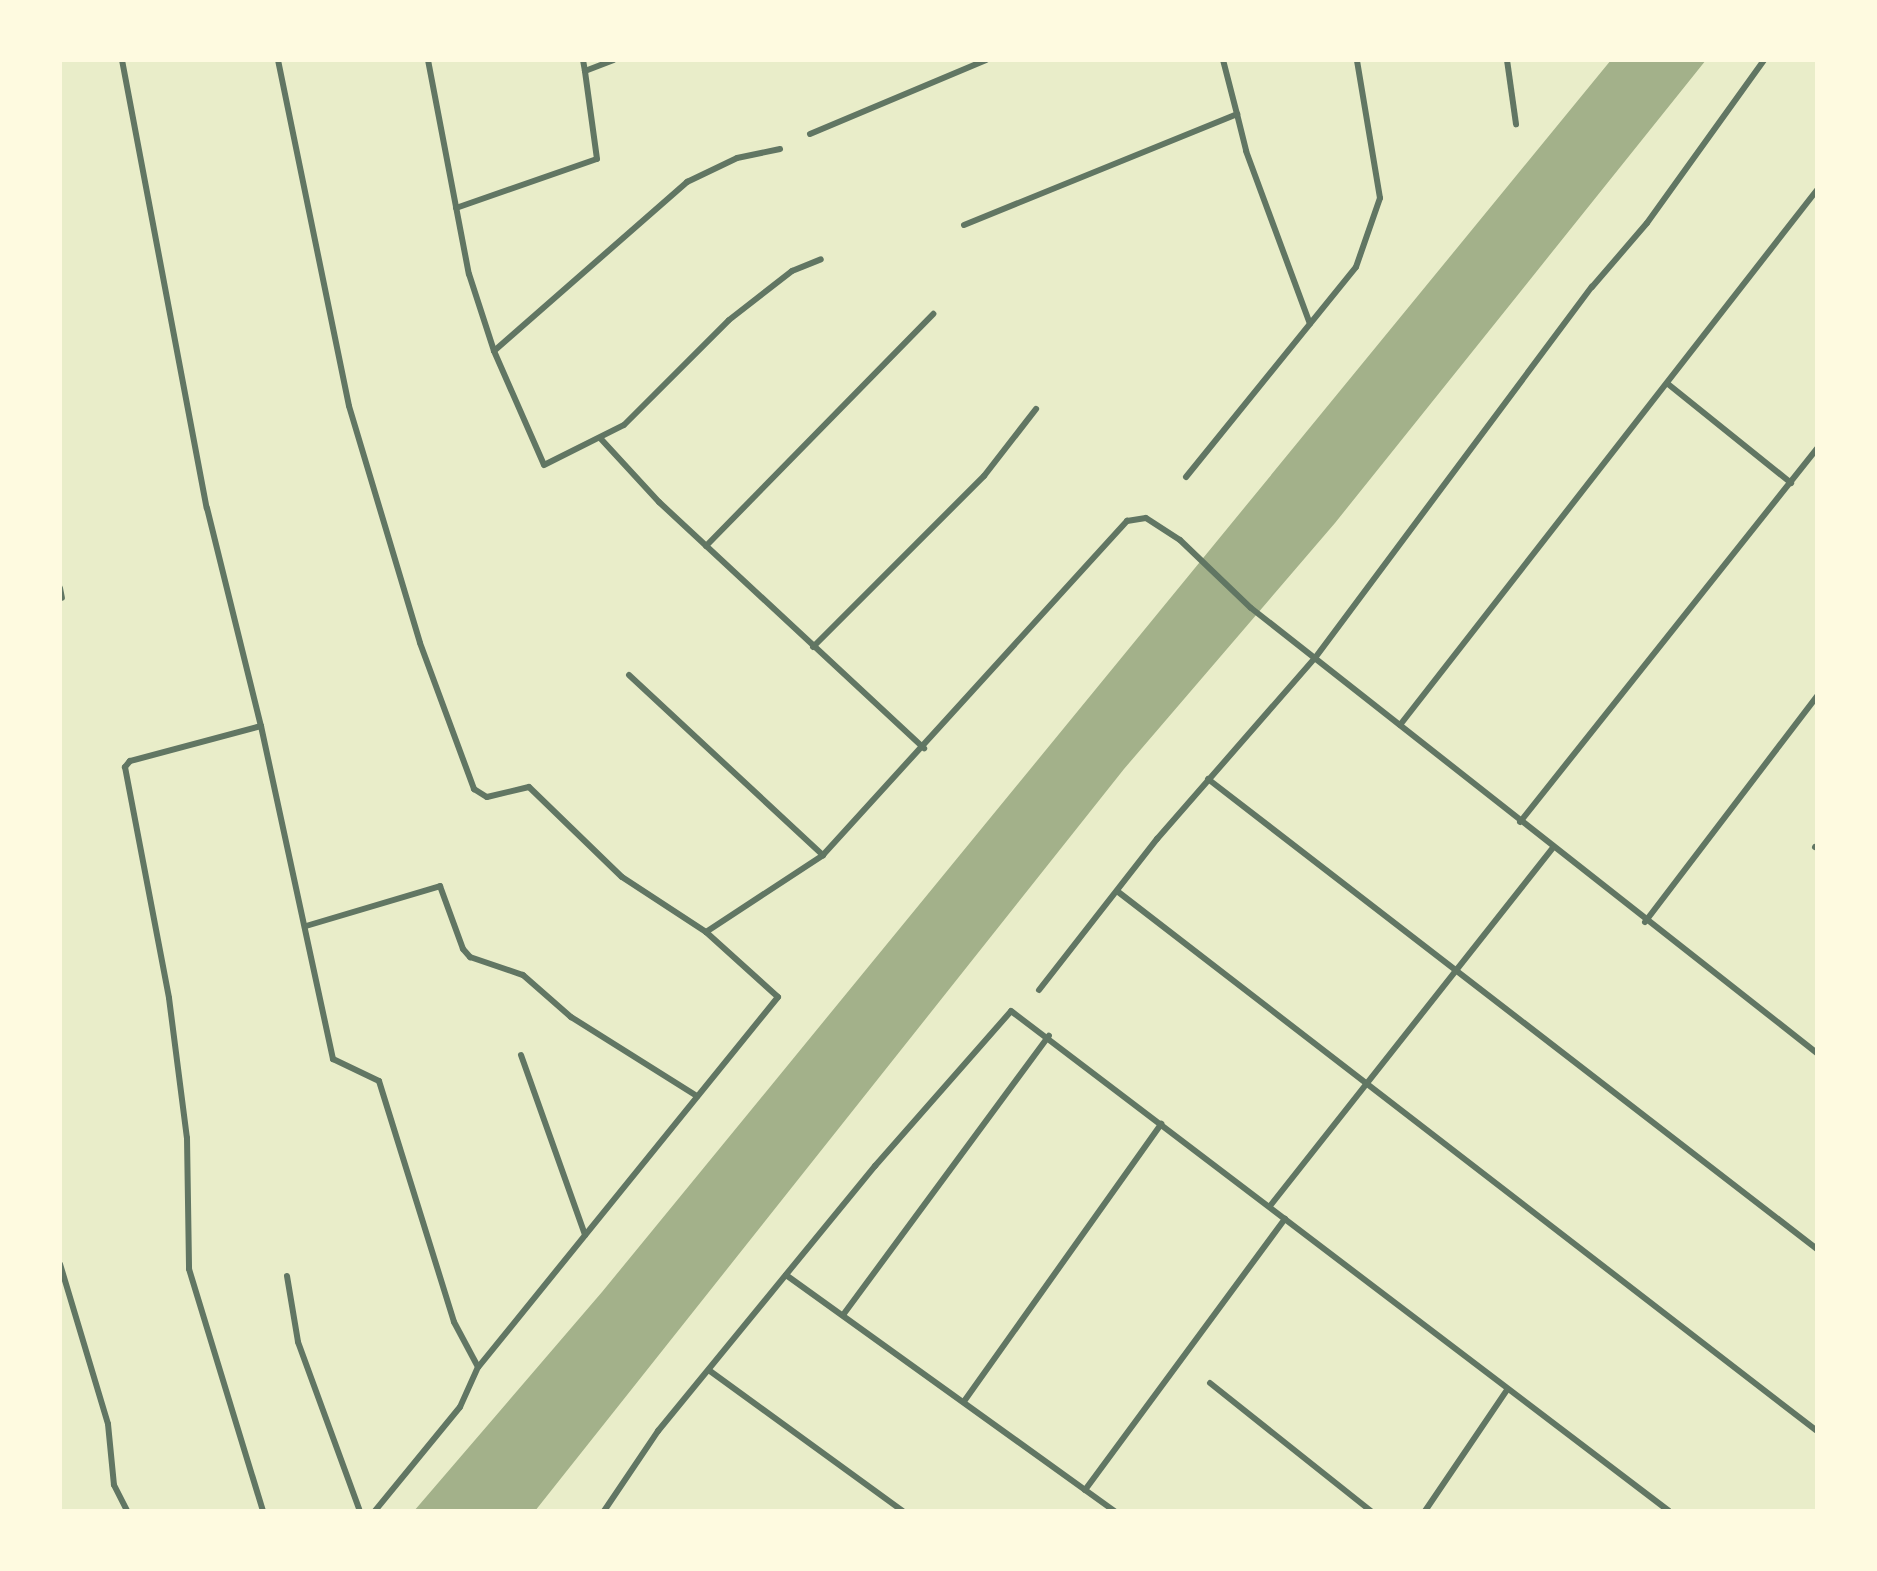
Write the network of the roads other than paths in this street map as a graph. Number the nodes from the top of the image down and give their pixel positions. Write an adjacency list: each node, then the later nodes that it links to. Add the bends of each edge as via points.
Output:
1 (122, 60): 37 (street, via 210,524)
2 (278, 60): 46 (street, via 349,406 420,642 474,789 487,797 530,786 622,877)
3 (582, 60): 11 (street)
4 (614, 60): 11 (street)
5 (986, 60): 14 (street)
6 (1224, 60): 12 (street)
7 (1357, 60): 21 (street, via 1380,198 1356,268)
8 (1507, 60): 13 (street)
9 (1764, 60): 33 (street)
10 (430, 61): 17 (street)
11 (585, 71): 17 (street, via 598,159)
12 (1237, 114): 18 (street); 21 (street)
13 (1516, 124)
14 (810, 134)
15 (780, 148): 22 (street, via 737,158 688,182)
16 (1817, 190): 23 (street)
17 (456, 208): 22 (street, via 468,274)
18 (964, 225)
19 (820, 259): 25 (street, via 792,271 729,320 647,404)
20 (933, 314): 29 (street)
21 (1310, 324): 27 (street)
22 (494, 352): 25 (street, via 539,462 550,465)
23 (1668, 384): 28 (street); 36 (street)
24 (1036, 409): 32 (street, via 984,476)
25 (600, 440): 29 (street)
26 (1817, 449): 28 (street)
27 (1186, 476)
28 (1791, 484): 40 (street)
29 (706, 546): 32 (street)
30 (60, 588): 31 (street)
31 (62, 598)
32 (812, 647): 38 (street)
33 (1315, 658): 36 (street); 38 (street, via 1180,540 1146,518 1127,520); 39 (street)
34 (628, 675): 42 (street)
35 (1817, 696): 44 (street)
36 (1400, 725): 40 (street)
37 (261, 726): 45 (street); 72 (street, via 130,762 125,772 169,998 187,1138 188,1269)
38 (924, 748): 42 (street)
39 (1208, 779): 43 (street); 47 (street)
40 (1520, 822): 41 (street)
41 (1553, 848): 44 (street); 47 (street)
42 (823, 855): 46 (street)
43 (1117, 890): 48 (street); 52 (street)
44 (1646, 922): 50 (street)
45 (306, 926): 53 (street, via 440,886 470,957 523,975 571,1016); 63 (street, via 333,1059 379,1081 454,1322)
46 (706, 932): 53 (street, via 778,998)
47 (1454, 969): 52 (street); 58 (street)
48 (1039, 990)
49 (1049, 1036): 54 (street); 60 (street, via 1011,1011); 62 (street)
50 (1817, 1053)
51 (521, 1056): 57 (street)
52 (1364, 1084): 55 (street); 68 (street)
53 (697, 1096): 57 (street)
54 (1161, 1124): 55 (street); 67 (street)
55 (1270, 1206): 56 (street)
56 (1285, 1219): 66 (street); 69 (street)
57 (585, 1236): 63 (street)
58 (1817, 1249)
59 (60, 1264): 71 (street, via 108,1424 114,1485)
60 (786, 1275): 62 (street); 64 (street)
61 (287, 1276): 73 (street, via 298,1342)
62 (843, 1315): 67 (street)
63 (478, 1368): 74 (street, via 460,1407)
64 (710, 1371): 75 (street, via 658,1431); 76 (street)
65 (1210, 1383): 78 (street)
66 (1507, 1390): 79 (street); 80 (street)
67 (965, 1400): 69 (street)
68 (1817, 1431)
69 (1084, 1490): 70 (street)
70 (1103, 1508): 77 (street)
71 (127, 1511)
72 (263, 1511)
73 (360, 1511)
74 (375, 1511)
75 (604, 1511)
76 (903, 1511)
77 (1115, 1511)
78 (1371, 1511)
79 (1425, 1511)
80 (1670, 1511)

